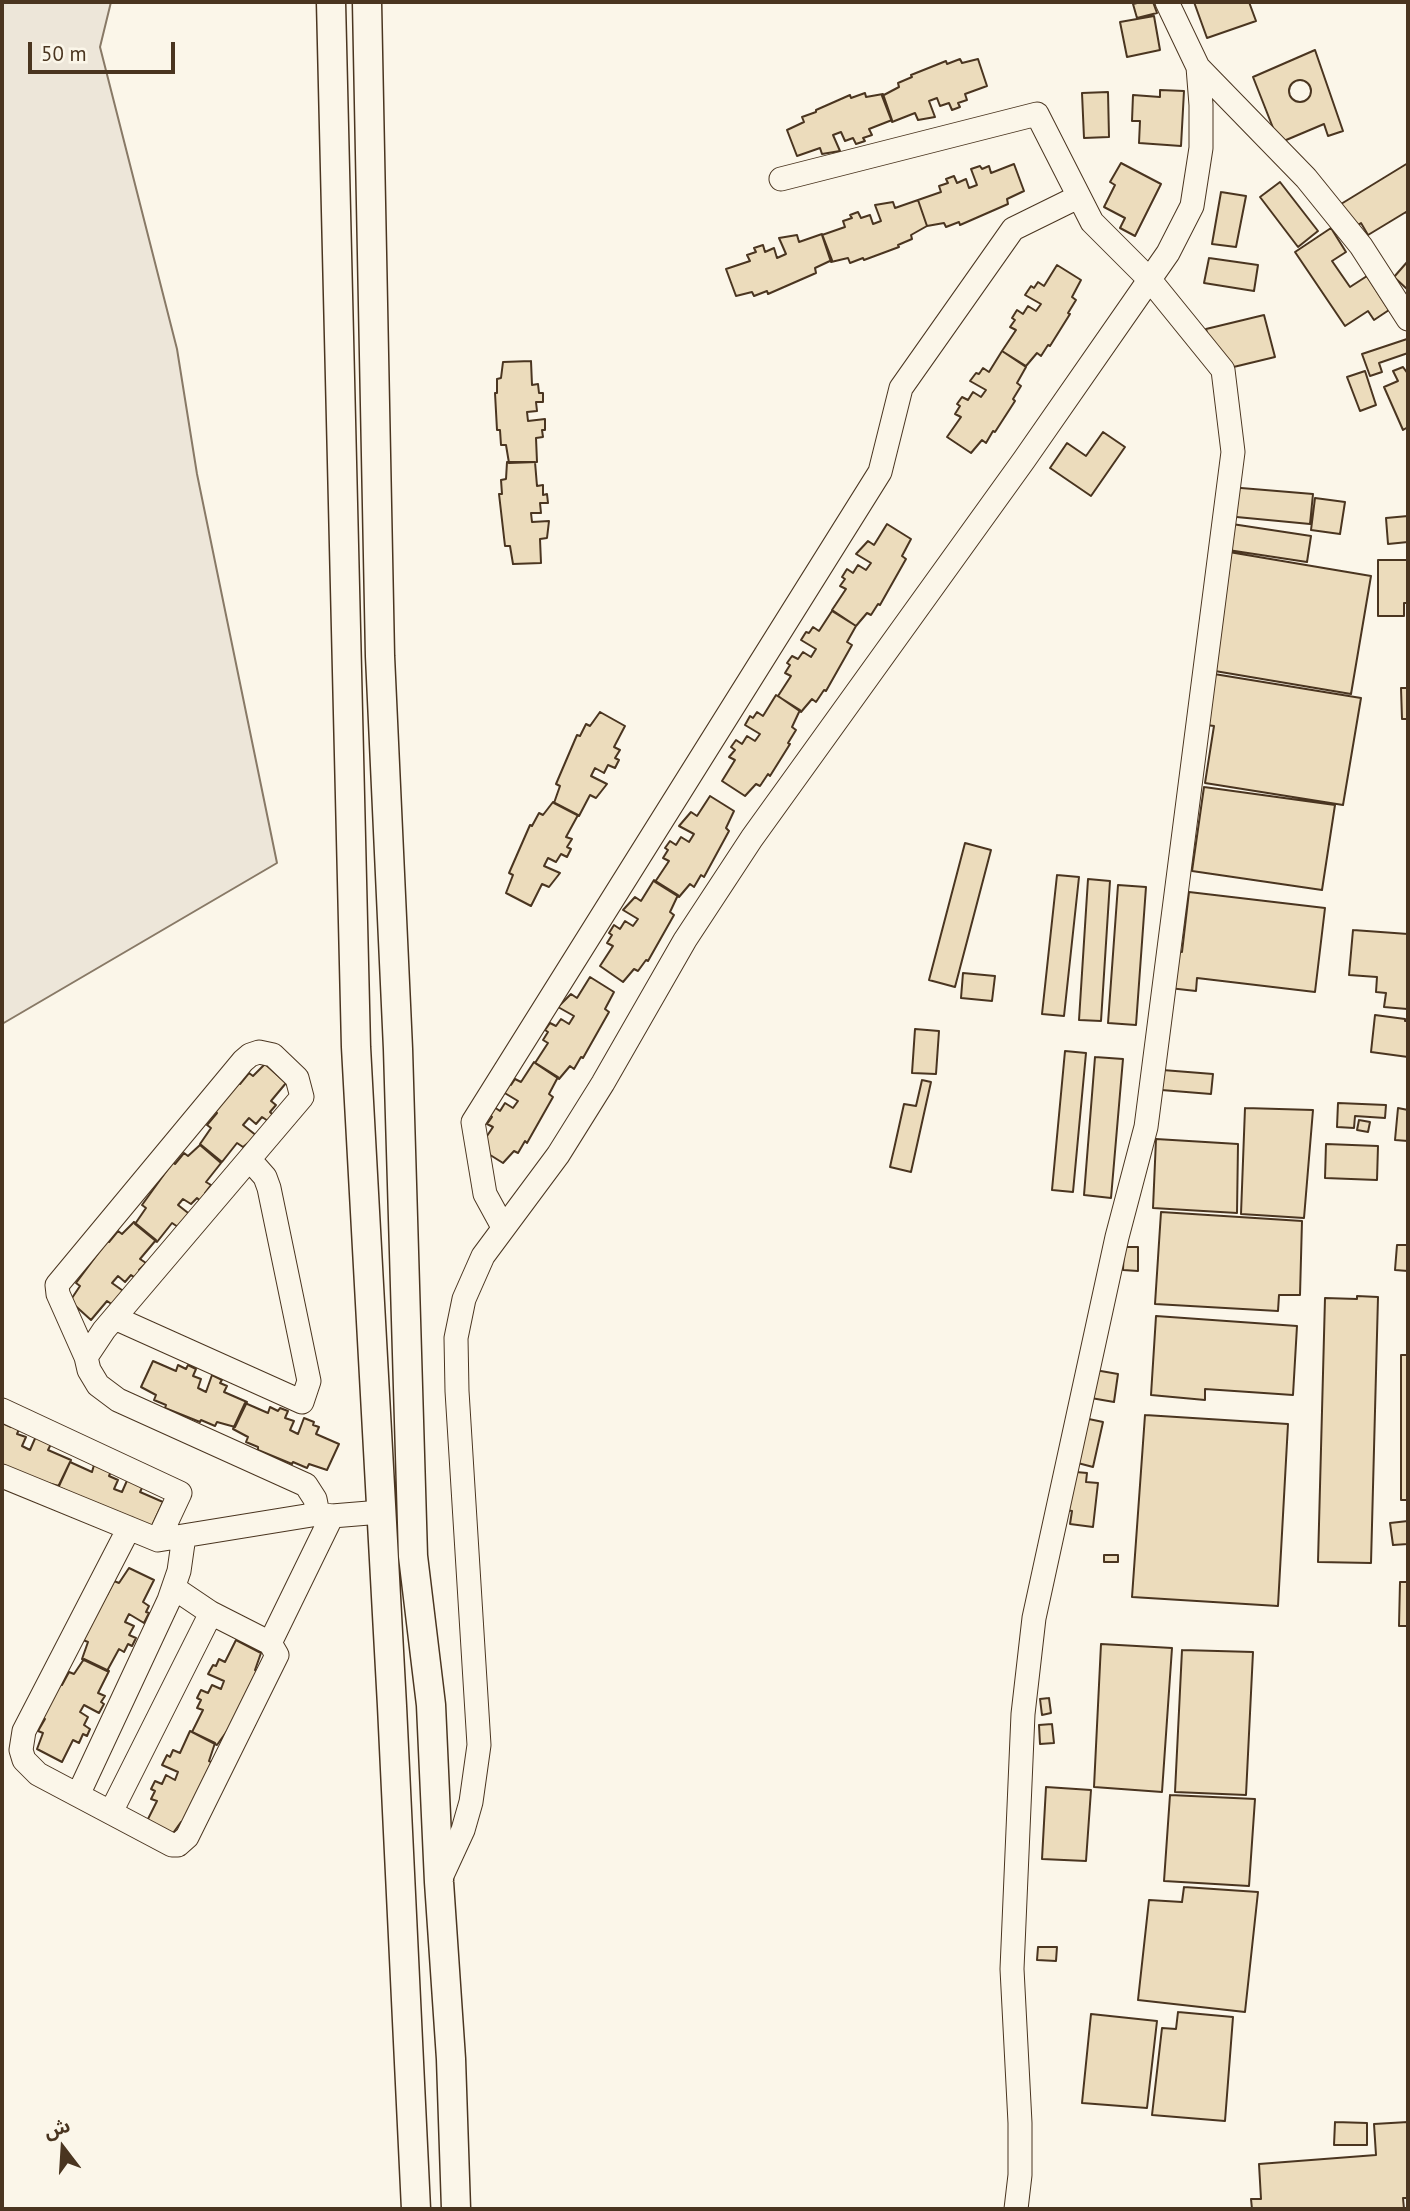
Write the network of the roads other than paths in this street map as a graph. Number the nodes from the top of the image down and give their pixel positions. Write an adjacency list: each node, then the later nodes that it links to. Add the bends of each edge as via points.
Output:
1 (331, 2): 15 (main road, via 355,1033)
2 (368, 2): 22 (main road, via 380,656 398,1049 413,1556)
3 (1167, 2): 4 (street)
4 (1198, 67): 7 (street, via 1201,148 1192,206); 8 (street, via 1306,178 1361,246)
5 (781, 179): 6 (street, via 1037,114)
6 (1078, 197): 7 (street, via 1092,222); 10 (street, via 1013,229 901,388 880,472 474,1122 485,1194)
7 (1150, 280): 10 (street, via 752,838 685,940 558,1155); 30 (street, via 1223,370 1233,452 1146,1127 1117,1237 1032,1632 1023,1714 1012,1969 1020,2123)
8 (1408, 319)
9 (250, 1160): 11 (street); 11 (street, via 269,1188 309,1381 302,1402); 12 (street, via 302,1097 297,1078 273,1055 260,1052 243,1061 57,1285 61,1306)
10 (503, 1227): 27 (street, via 483,1256 464,1299 456,1338 479,1745 463,1830)
11 (115, 1318): 12 (street)
12 (86, 1357): 16 (street, via 98,1385 118,1400 306,1485)
13 (2, 1409): 19 (street, via 180,1493)
14 (2, 1476): 17 (street)
15 (381, 1512): 16 (street); 23 (main road)
16 (326, 1515): 18 (street); 24 (street)
17 (129, 1528): 19 (street); 25 (street, via 21,1741 30,1768)
18 (184, 1536): 19 (street); 20 (street)
19 (158, 1540)
20 (174, 1588): 21 (street); 25 (street)
21 (211, 1613): 24 (street); 26 (street)
22 (423, 1624): 23 (main road); 27 (main road, via 432,1705)
23 (388, 1627): 28 (main road)
24 (270, 1643): 26 (street, via 276,1661 184,1842 166,1844)
25 (78, 1795): 26 (street)
26 (111, 1812)
27 (439, 1882): 29 (main road)
28 (415, 2209)
29 (456, 2209)
30 (1016, 2209)

